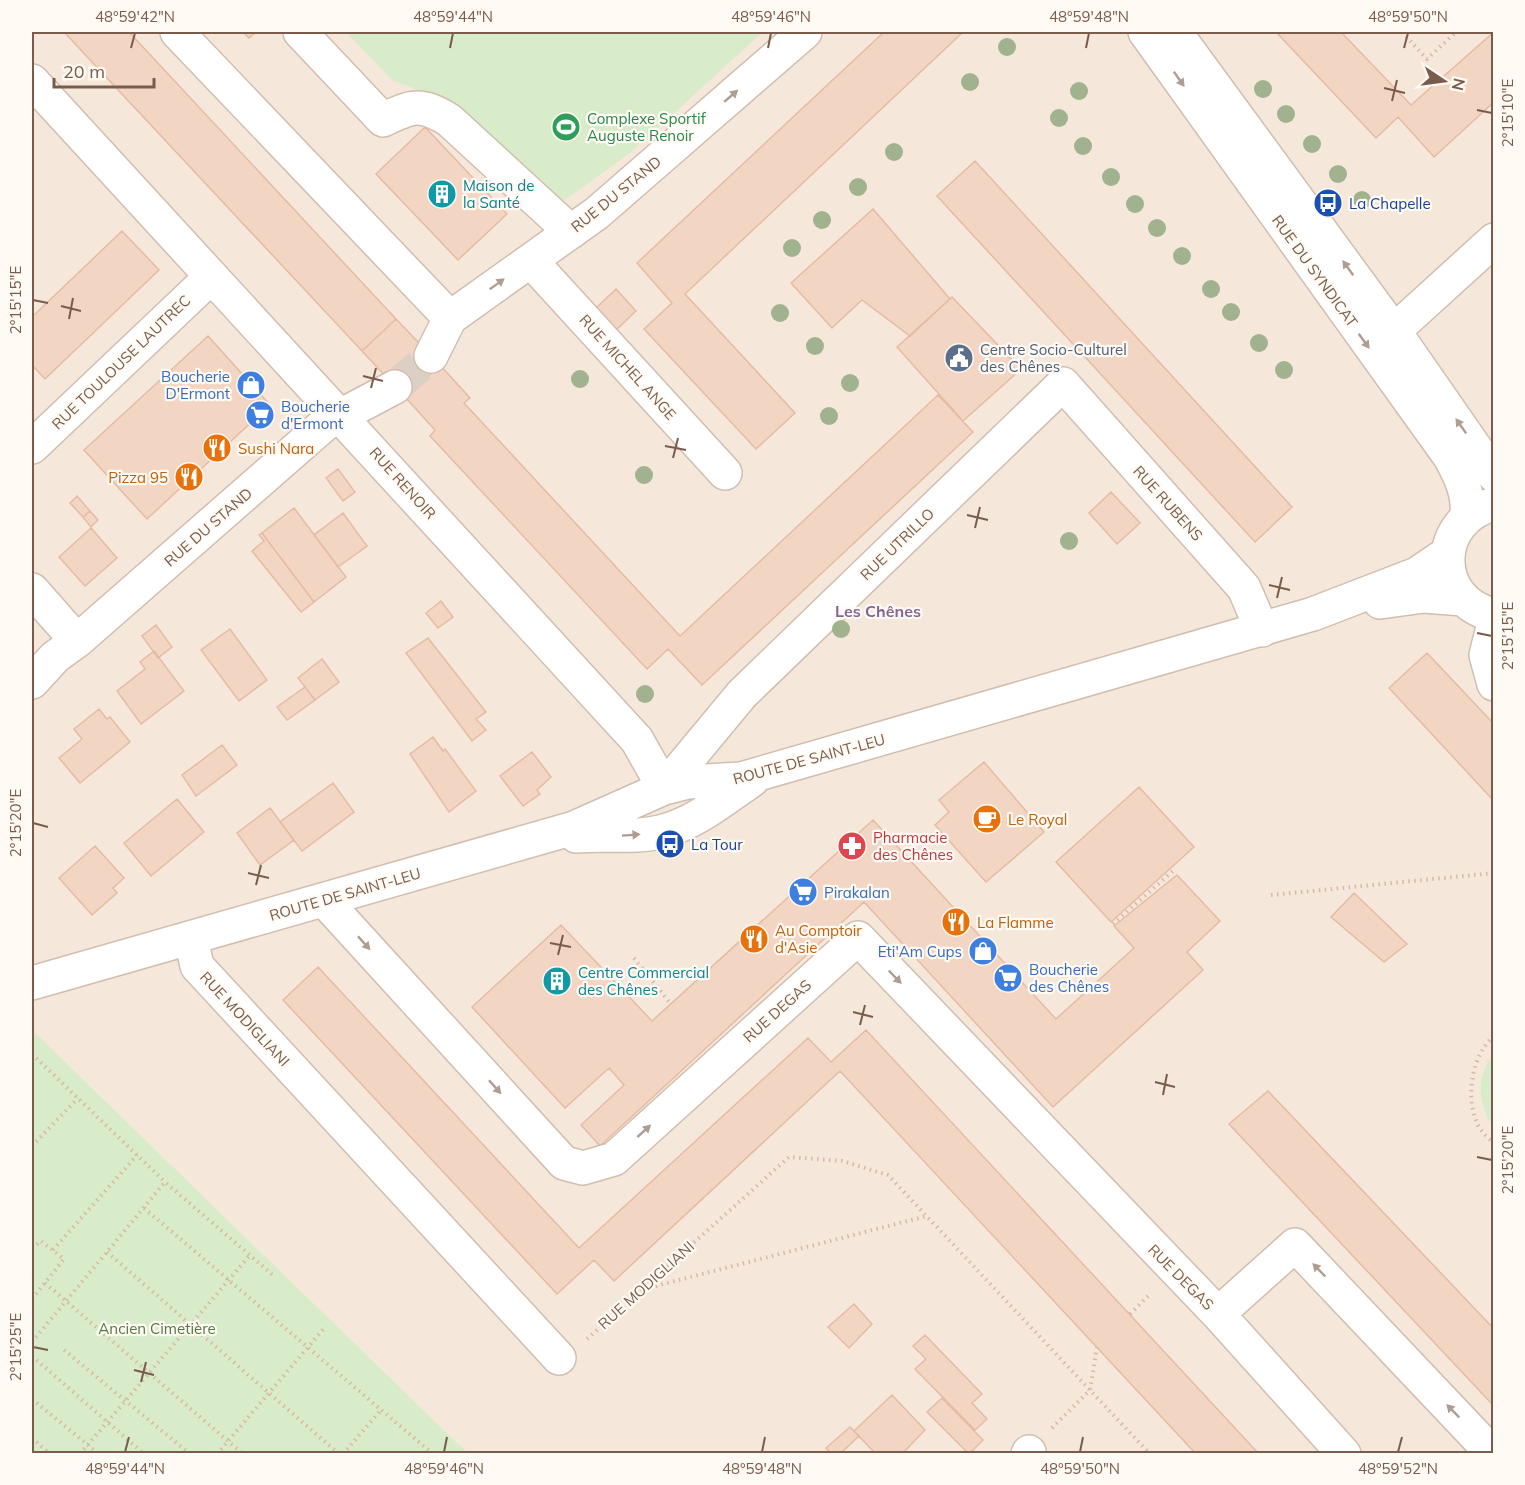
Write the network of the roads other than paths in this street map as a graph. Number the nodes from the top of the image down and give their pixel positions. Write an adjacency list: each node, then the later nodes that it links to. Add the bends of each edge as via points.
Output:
1 (177, 32): 11 (street)
2 (300, 32): 7 (street, via 383,120 410,106 434,111 449,120)
3 (804, 32): 7 (street, RUE DU STAND, one-way to 3, via 597,213)
4 (1144, 32): 20 (street, RUE DU SYNDICAT, one-way to 20, via 1450,457 1468,502)
5 (1175, 32): 12 (street, RUE DU SYNDICAT, one-way to 5)
6 (32, 81): 10 (street, RUE RENOIR)
7 (570, 232): 9 (street, RUE DU STAND)
8 (1494, 240): 12 (street)
9 (531, 261): 11 (street, RUE DU STAND, one-way to 9); 18 (street, RUE MICHEL ANGE)
10 (211, 277): 16 (street, RUE RENOIR); 17 (street, RUE TOULOUSE LAUTREC)
11 (450, 318): 13 (street, RUE DU STAND)
12 (1394, 331): 19 (street, RUE DU SYNDICAT, one-way to 12)
13 (431, 356)
14 (1062, 384): 27 (street, RUE RUBENS, via 1244,588); 32 (street, RUE UTRILLO, via 742,694)
15 (395, 387): 16 (street, RUE DU STAND)
16 (341, 415): 28 (street, RUE DU STAND, via 325,424); 32 (street, RUE RENOIR, via 637,740)
17 (32, 447)
18 (724, 473)
19 (1494, 475)
20 (1480, 511): 21 (street, via 1455,532)
21 (1448, 553): 23 (street, via 1450,578); 24 (street, ROUTE DE SAINT-LEU, via 1417,574)
22 (32, 590): 28 (street)
23 (1463, 598): 24 (street, ROUTE DE SAINT-LEU, via 1402,598); 25 (street, via 1481,612)
24 (1313, 614): 27 (street, ROUTE DE SAINT-LEU)
25 (1494, 615)
26 (1494, 623): 30 (street, via 1486,654)
27 (1262, 630): 31 (street, ROUTE DE SAINT-LEU)
28 (77, 641): 29 (street, RUE DU STAND)
29 (32, 682)
30 (1494, 684)
31 (763, 772): 32 (street, ROUTE DE SAINT-LEU, via 724,782 687,782); 33 (street, one-way to 31, via 663,832 694,820)
32 (664, 788): 33 (street, ROUTE DE SAINT-LEU, via 592,822)
33 (531, 841): 34 (street, ROUTE DE SAINT-LEU)
34 (324, 900): 35 (street, ROUTE DE SAINT-LEU); 37 (street, RUE DEGAS, one-way to 37, via 564,1163 583,1168 614,1159 858,938)
35 (191, 938): 36 (street, ROUTE DE SAINT-LEU); 38 (street, RUE MODIGLIANI, via 197,966)
36 (32, 983)
37 (1218, 1314): 39 (street, RUE DEGAS); 40 (street, RUE DEGAS, one-way to 37, via 1295,1245)
38 (559, 1358)
39 (1344, 1454)
40 (1493, 1454)

